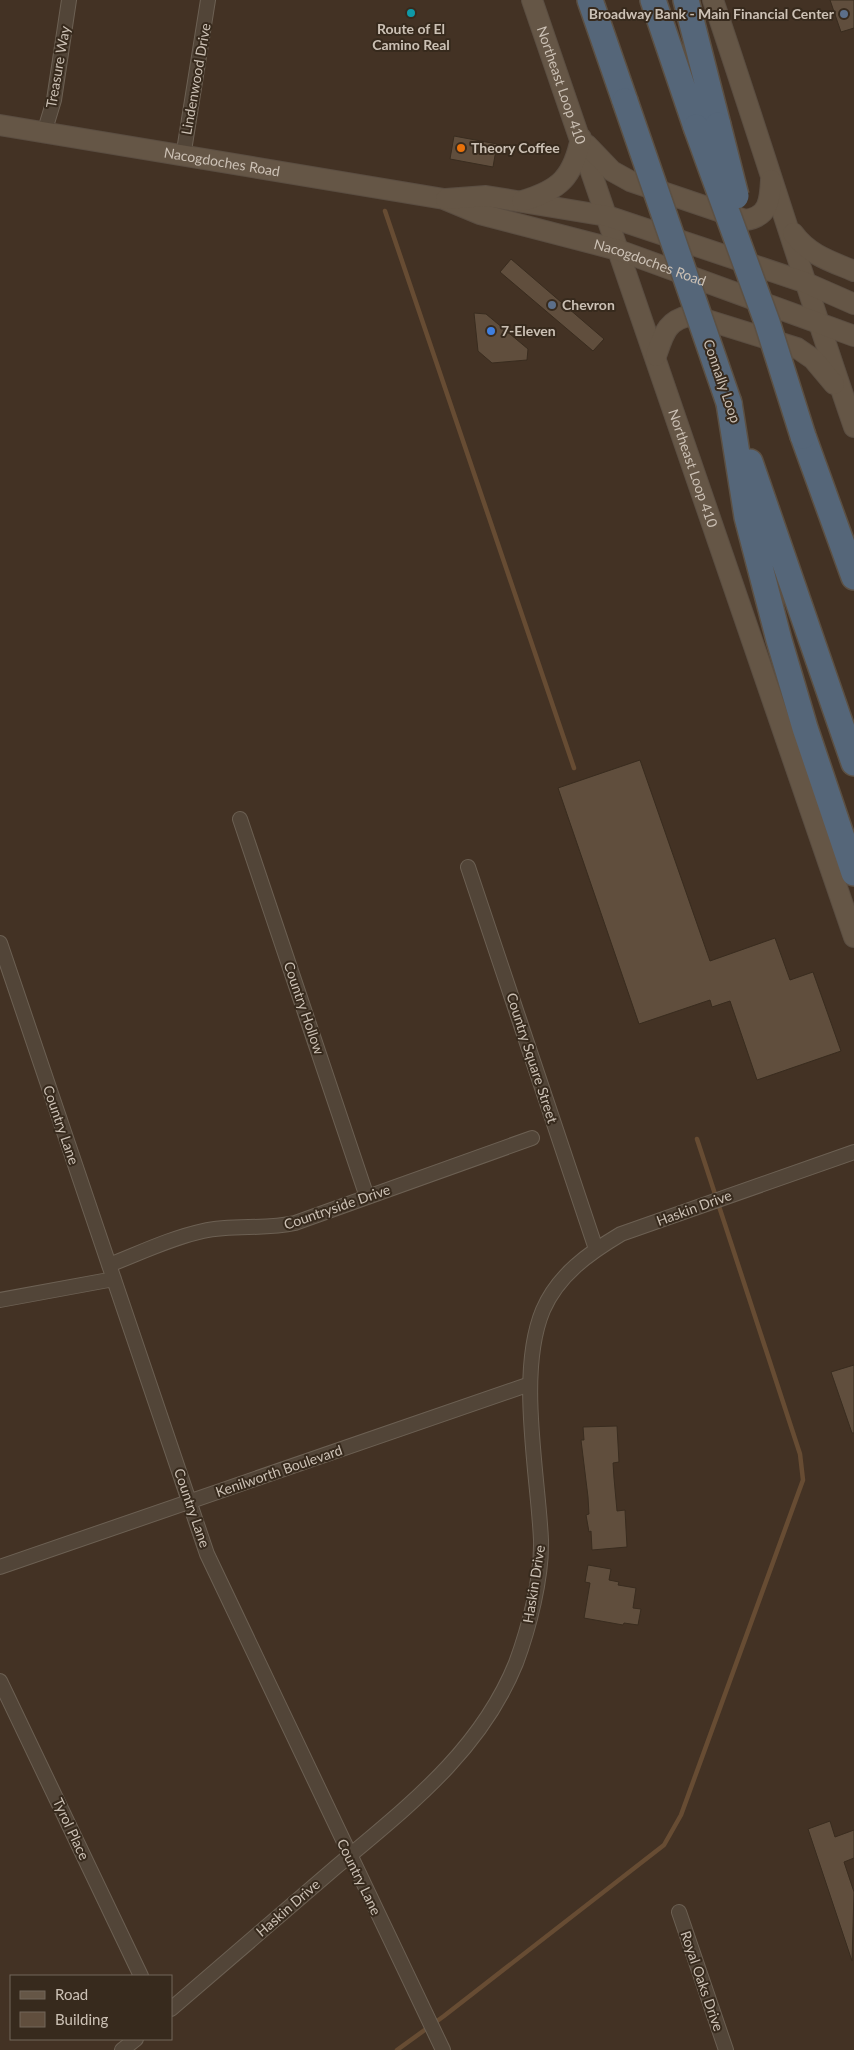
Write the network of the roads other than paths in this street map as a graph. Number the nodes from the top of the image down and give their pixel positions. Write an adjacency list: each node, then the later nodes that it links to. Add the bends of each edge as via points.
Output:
1 (69, 0): 10 (street, Treasure Way, via 54,100)
2 (208, 0): 12 (street, Lindenwood Drive)
3 (532, 0): 11 (main road, Northeast Loop 410)
4 (590, 0): 26 (highway, Connally Loop, bridge)
5 (653, 0): 9 (highway)
6 (686, 0): 9 (highway)
7 (713, 0): 13 (main road)
8 (0, 125): 10 (main road, Nacogdoches Road)
9 (707, 126): 28 (highway, bridge, via 803,436)
10 (44, 133): 12 (main road, Nacogdoches Road)
11 (581, 138): 13 (main road, via 612,171 630,182 745,220 762,214 768,206); 15 (main road, via 576,161 562,181 539,196); 16 (main road, Northeast Loop 410)
12 (183, 157): 14 (main road, Nacogdoches Road)
13 (771, 173): 17 (main road)
14 (444, 199): 15 (main road, Nacogdoches Road, via 486,196); 18 (main road, Nacogdoches Road, via 480,214)
15 (521, 202): 16 (main road, Nacogdoches Road)
16 (608, 216): 18 (main road, Northeast Loop 410); 20 (main road, Nacogdoches Road)
17 (789, 227): 19 (main road, via 807,250); 20 (main road)
18 (618, 250): 22 (main road, Nacogdoches Road); 24 (main road, Northeast Loop 410)
19 (854, 271)
20 (804, 282): 21 (main road, Nacogdoches Road); 22 (main road)
21 (854, 304)
22 (817, 322): 23 (main road, Nacogdoches Road); 25 (main road)
23 (854, 336)
24 (656, 356): 25 (main road, via 664,332 676,319 691,315 797,348 813,359); 33 (main road, Northeast Loop 410)
25 (842, 395): 27 (main road)
26 (729, 403): 29 (highway, Connally Loop); 32 (highway, via 747,517 776,630)
27 (854, 423)
28 (854, 577)
29 (854, 763)
30 (240, 819): 37 (street, Country Hollow)
31 (468, 867): 38 (street, Country Square Street)
32 (854, 873)
33 (854, 937)
34 (0, 943): 39 (street, Country Lane)
35 (532, 1138): 37 (street, Countryside Drive)
36 (854, 1152): 38 (street, Haskin Drive, via 621,1234)
37 (367, 1197): 39 (street, Countryside Drive, via 295,1223 271,1228 203,1231)
38 (596, 1248): 42 (street, Haskin Drive, via 567,1273 544,1308 533,1343)
39 (109, 1264): 40 (street, Country Lane)
40 (114, 1278): 41 (street); 43 (street, Country Lane)
41 (0, 1300)
42 (530, 1384): 43 (street, Kenilworth Boulevard); 46 (street, Haskin Drive, via 541,1543 535,1593 516,1662 500,1697 458,1758 414,1803)
43 (190, 1502): 44 (street, Kenilworth Boulevard); 46 (street, Country Lane, via 207,1554)
44 (0, 1567)
45 (0, 1681): 48 (street, Tyrol Place)
46 (349, 1856): 49 (street, Haskin Drive); 51 (street, Country Lane)
47 (678, 1912): 53 (street, Royal Oaks Drive)
48 (141, 1975)
49 (172, 2008)
50 (135, 2040): 52 (street)
51 (442, 2048)
52 (122, 2050)
53 (726, 2050)

